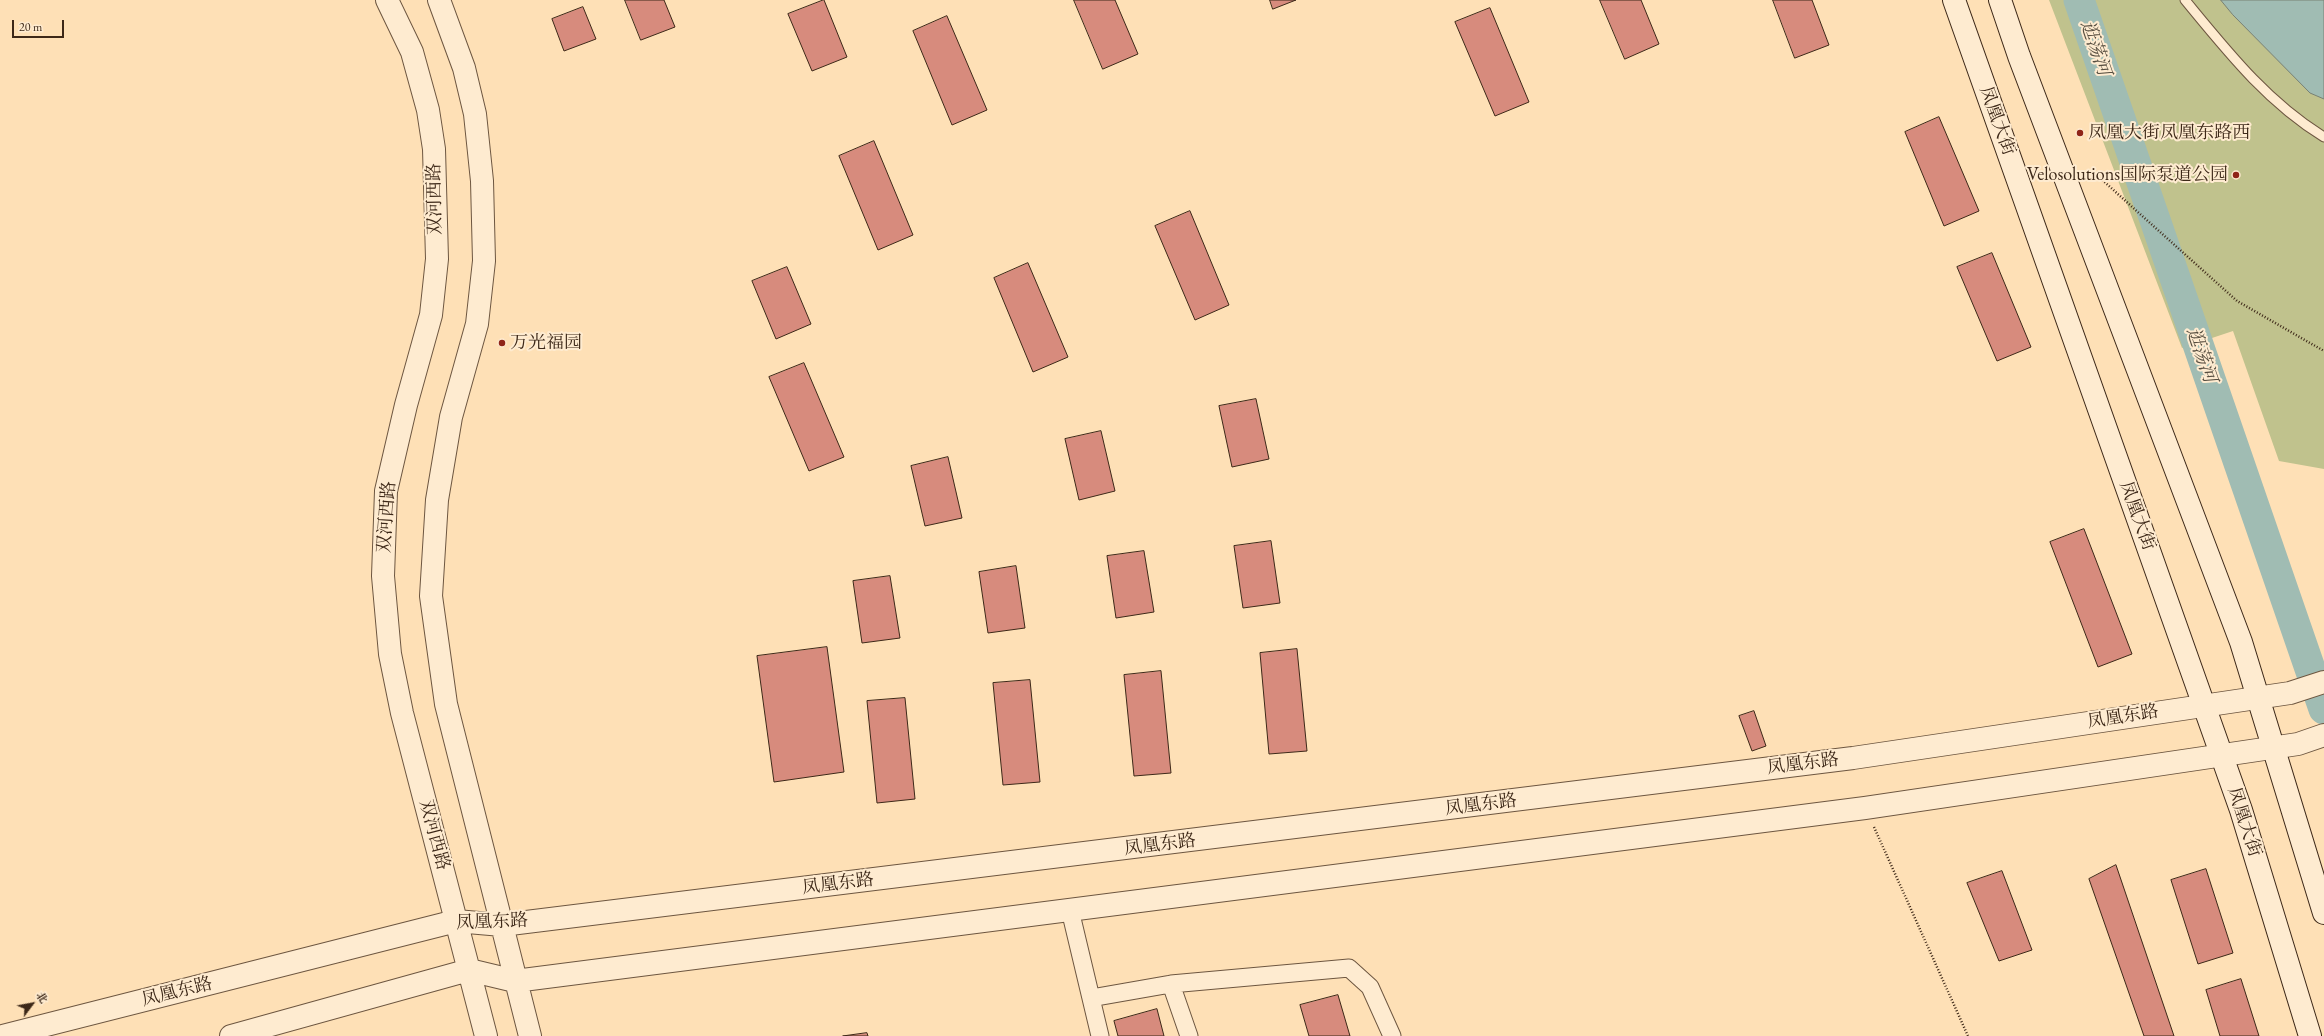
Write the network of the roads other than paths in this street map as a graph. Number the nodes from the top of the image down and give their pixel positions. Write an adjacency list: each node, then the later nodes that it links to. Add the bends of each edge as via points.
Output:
1 (387, 0): 15 (street, 双河西路, via 412,52 428,110 434,149 437,259 431,315 386,491 383,576 390,654 402,713)
2 (439, 0): 16 (street, via 464,68 475,114 482,181 484,261 478,324 452,417 437,500 431,596 446,704)
3 (1954, 0): 9 (street, 凤凰大街)
4 (2000, 0): 8 (street, via 2241,642)
5 (2185, 0): 6 (lane, via 2241,68 2276,102)
6 (2324, 137)
7 (2324, 682): 8 (street, 凤凰东路, via 2290,693)
8 (2258, 698): 9 (street, 凤凰东路); 11 (street)
9 (2204, 705): 12 (street, 凤凰大街); 16 (street, 凤凰东路, via 1852,758)
10 (2324, 735): 11 (street, via 2298,744)
11 (2273, 747): 12 (street); 14 (street)
12 (2222, 754): 13 (street, via 1865,808); 29 (street, 凤凰大街)
13 (1070, 910): 18 (street); 20 (street)
14 (2324, 913)
15 (456, 921): 16 (street, 凤凰东路); 17 (street, 双河西路); 22 (street, 凤凰东路)
16 (502, 924): 18 (street)
17 (469, 970): 18 (street); 21 (street); 24 (street, 双河西路)
18 (514, 981): 25 (street)
19 (1171, 984): 20 (street); 27 (street); 28 (street, via 1349,968 1370,987)
20 (1091, 998): 26 (street)
21 (252, 1033): 23 (street)
22 (3, 1036)
23 (231, 1036)
24 (486, 1036)
25 (530, 1036)
26 (1100, 1036)
27 (1189, 1036)
28 (1392, 1036)
29 (2310, 1036)

